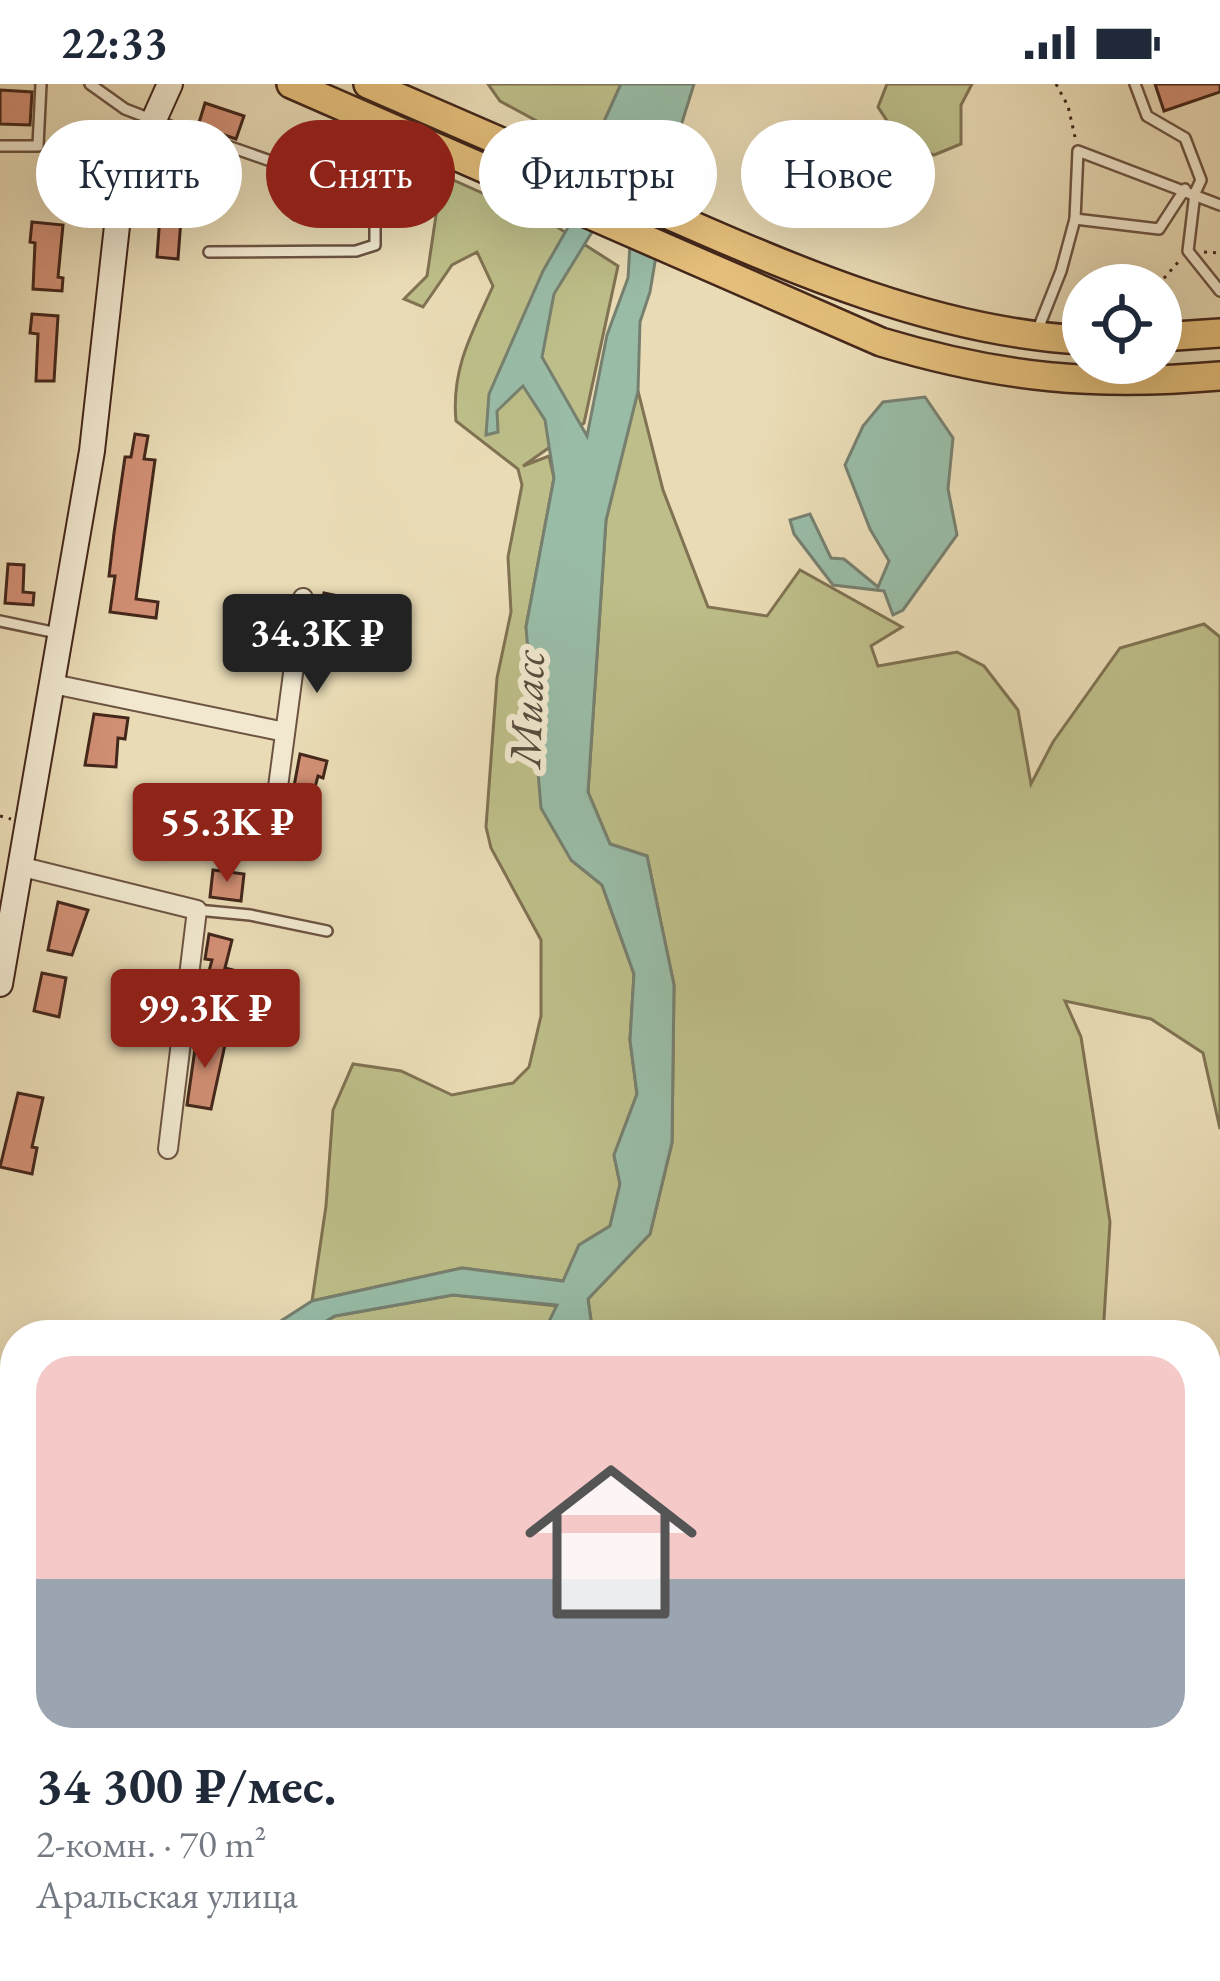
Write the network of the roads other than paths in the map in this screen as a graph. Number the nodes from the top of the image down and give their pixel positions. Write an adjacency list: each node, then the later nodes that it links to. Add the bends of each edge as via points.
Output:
1 (41, 84): 9 (lane, via 38,146)
2 (90, 84): 7 (lane)
3 (170, 84): 8 (street)
4 (291, 84): 21 (main road, via 881,342 1018,376)
5 (368, 84): 19 (main road, via 731,242 955,324)
6 (1136, 84): 10 (lane, via 1147,116 1185,138 1201,179)
7 (153, 120)
8 (156, 120)
9 (0, 146)
10 (1190, 191): 11 (lane); 12 (lane, via 1159,229); 12 (lane, via 1078,151); 16 (lane, via 1188,251)
11 (1220, 205)
12 (1076, 220): 19 (lane)
13 (117, 228): 24 (street)
14 (374, 228): 15 (lane, via 375,244 356,251)
15 (209, 252)
16 (1220, 291)
17 (1220, 333): 18 (main road)
18 (1182, 336)
19 (1034, 338): 20 (main road)
20 (1062, 339)
21 (1220, 376)
22 (303, 598): 26 (street)
23 (0, 621): 24 (lane)
24 (62, 634): 25 (street)
25 (53, 684): 26 (street); 28 (street)
26 (285, 732): 27 (street)
27 (278, 787)
28 (22, 867): 29 (street); 31 (street)
29 (197, 910): 30 (lane); 32 (street)
30 (327, 931)
31 (0, 984)
32 (168, 1148)

